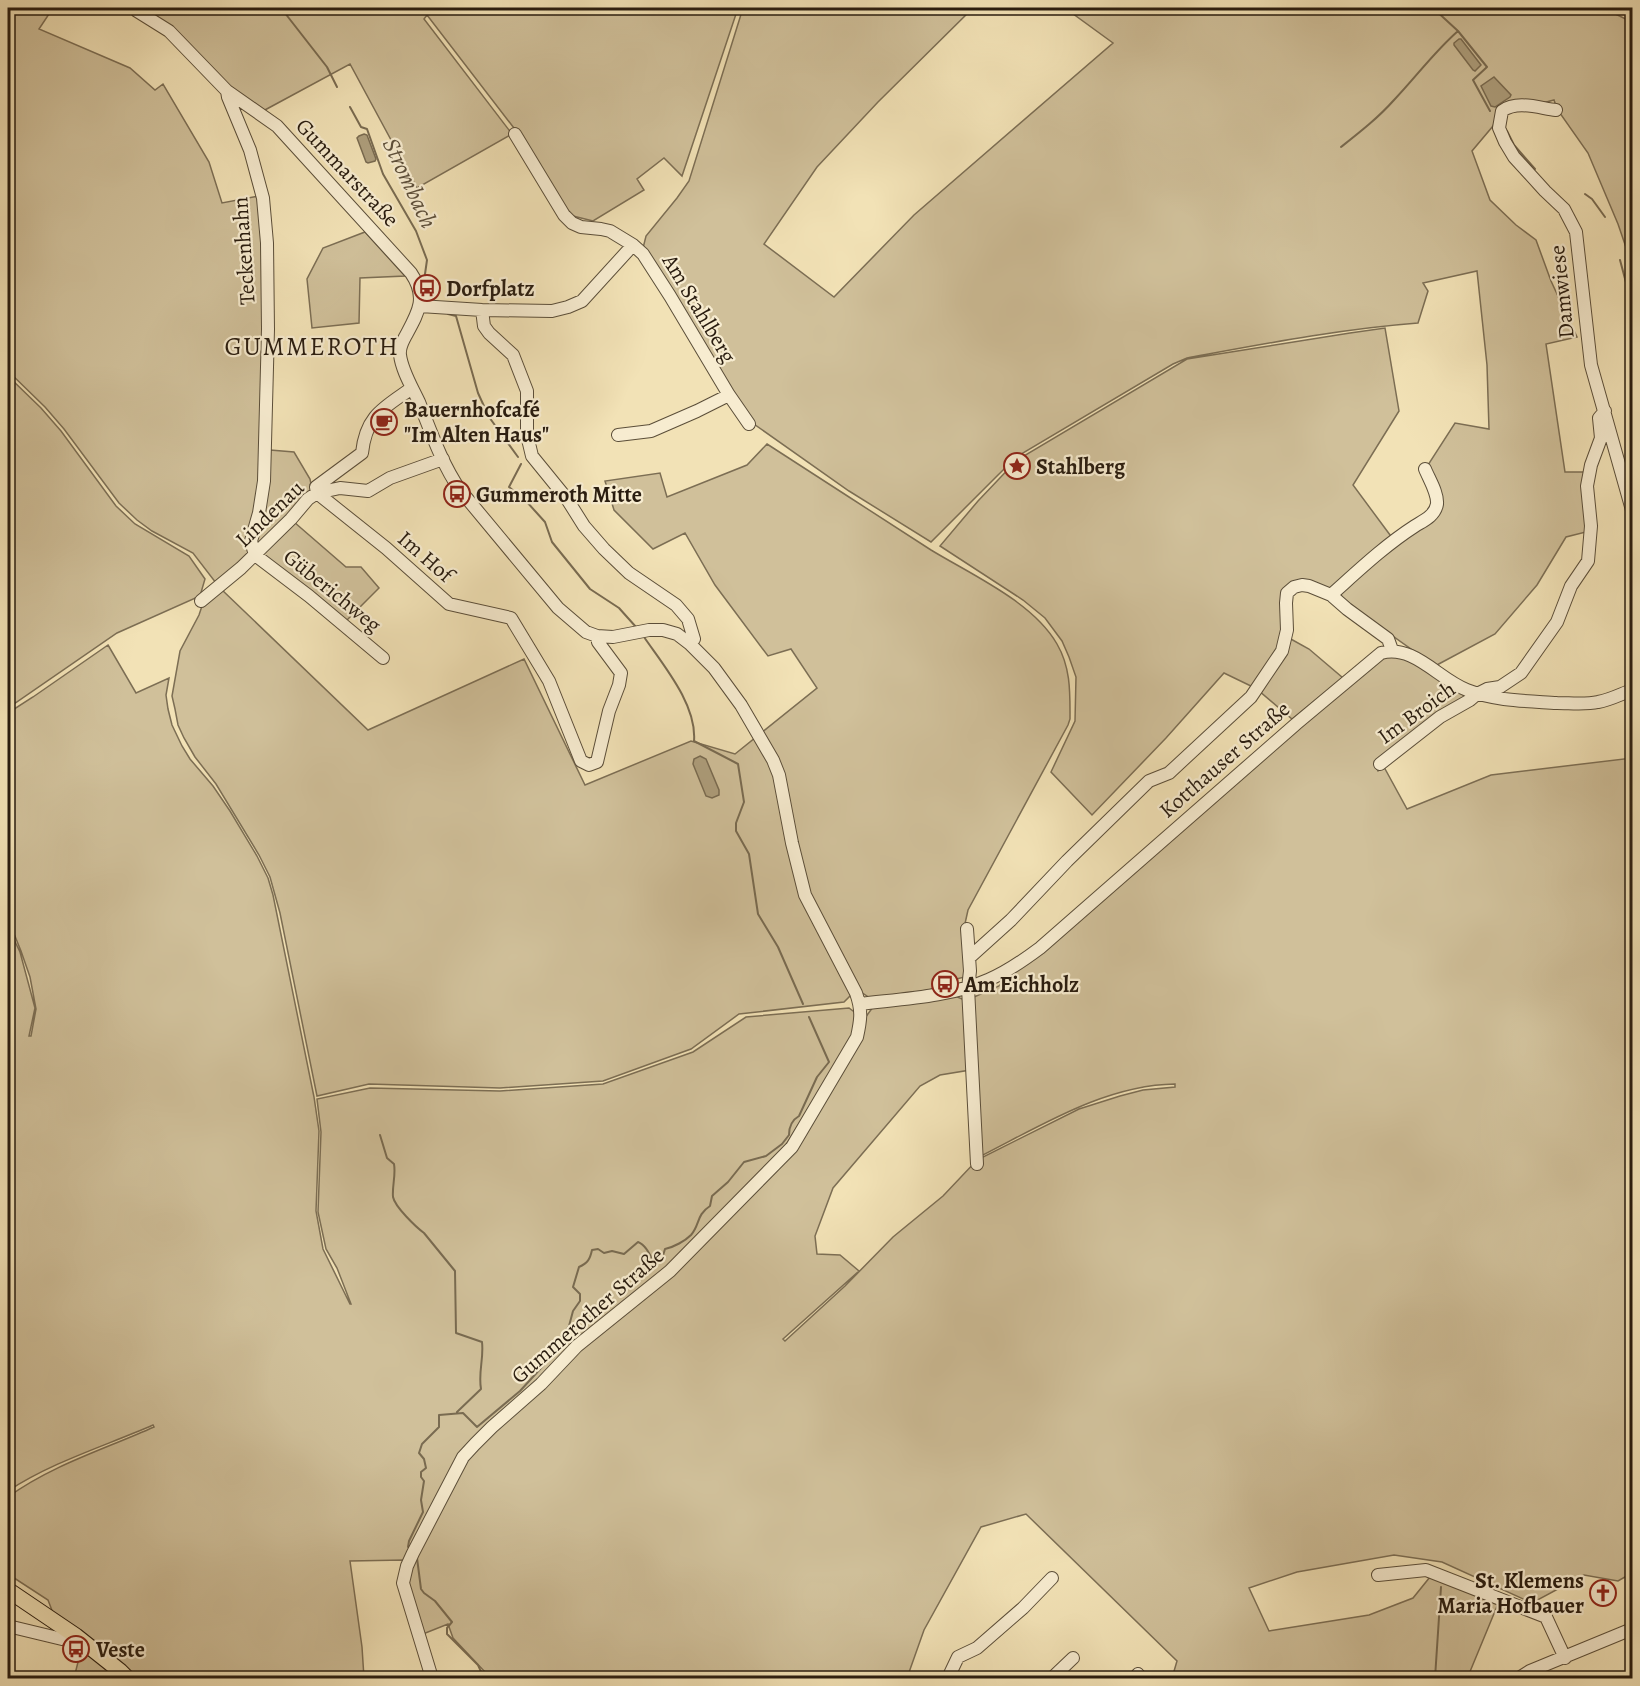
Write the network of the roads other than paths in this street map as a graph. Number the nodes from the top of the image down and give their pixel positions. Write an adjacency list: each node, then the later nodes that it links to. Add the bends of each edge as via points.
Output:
1 (135, 8): 2 (street, Gummarstraße, via 169,31)
2 (227, 91): 6 (street, Gummarstraße, via 277,126 411,273 421,293); 17 (street, Teckenhahn, via 263,198 267,243 265,470 260,513 251,541)
3 (1556, 110): 10 (street, Damwiese, via 1508,106 1502,111 1499,128 1514,157 1564,209 1576,232 1589,351)
4 (515, 134): 5 (street, via 572,223 610,231)
5 (633, 245): 7 (street, via 582,301 552,311); 9 (street, Am Stahlberg, via 670,296)
6 (420, 306): 7 (street); 8 (street, via 400,352)
7 (482, 310): 21 (street, via 484,327 513,355 526,391 527,435 532,456 604,549 688,618 694,639)
8 (412, 388): 13 (street); 15 (street, via 375,415 363,440 362,453 316,487)
9 (729, 395): 11 (street, Am Stahlberg); 12 (street, Am Stahlberg, via 651,430)
10 (1605, 411): 16 (street, Damwiese); 25 (street, Im Broich, via 1599,418 1601,438 1587,486 1591,526 1588,561 1571,586 1557,622 1521,673 1500,687)
11 (749, 424)
12 (618, 435)
13 (443, 459): 15 (street, Lindenau, via 390,478 368,491 340,488); 20 (street, via 460,490 558,608 586,632)
14 (1425, 469): 18 (street, via 1437,497 1431,516 1399,536)
15 (317, 493): 17 (street, Lindenau); 20 (street, Im Hof, via 449,604 511,618 549,681 581,761 589,765 597,762 621,673)
16 (1632, 510)
17 (255, 555): 19 (street, Lindenau); 23 (street, Güberichweg)
18 (1331, 595): 22 (street, via 1388,639); 28 (street, via 1302,585 1287,593 1287,630 1282,651 1251,697 1169,773 1149,781)
19 (201, 601)
20 (597, 636): 21 (street, via 663,630)
21 (690, 644): 30 (street, via 714,668 741,705 773,760 805,895)
22 (1392, 650): 25 (street, via 1403,652); 29 (street, Kotthauser Straße, via 1375,657 1040,948 1013,967)
23 (383, 658)
24 (1632, 690): 25 (street, via 1596,703 1579,704)
25 (1477, 694): 26 (street, Im Broich, via 1440,717)
26 (1380, 764)
27 (968, 929): 28 (street)
28 (970, 957): 29 (street)
29 (969, 988): 30 (street, Kotthauser Straße); 31 (street)
30 (860, 1004): 41 (street, Gummerother Straße, via 857,1037 792,1147 670,1271 577,1346 464,1457 413,1553 403,1583)
31 (977, 1164)
32 (1378, 1575): 39 (street, via 1426,1570 1546,1617)
33 (1052, 1578): 42 (street, via 977,1648 958,1657)
34 (8, 1590): 37 (main road)
35 (8, 1626): 37 (street, via 62,1639)
36 (1632, 1629): 39 (street)
37 (76, 1636): 40 (main road)
38 (1072, 1658): 43 (street)
39 (1565, 1658): 44 (street)
40 (127, 1678)
41 (432, 1678)
42 (948, 1678)
43 (1052, 1678)
44 (1519, 1678)

